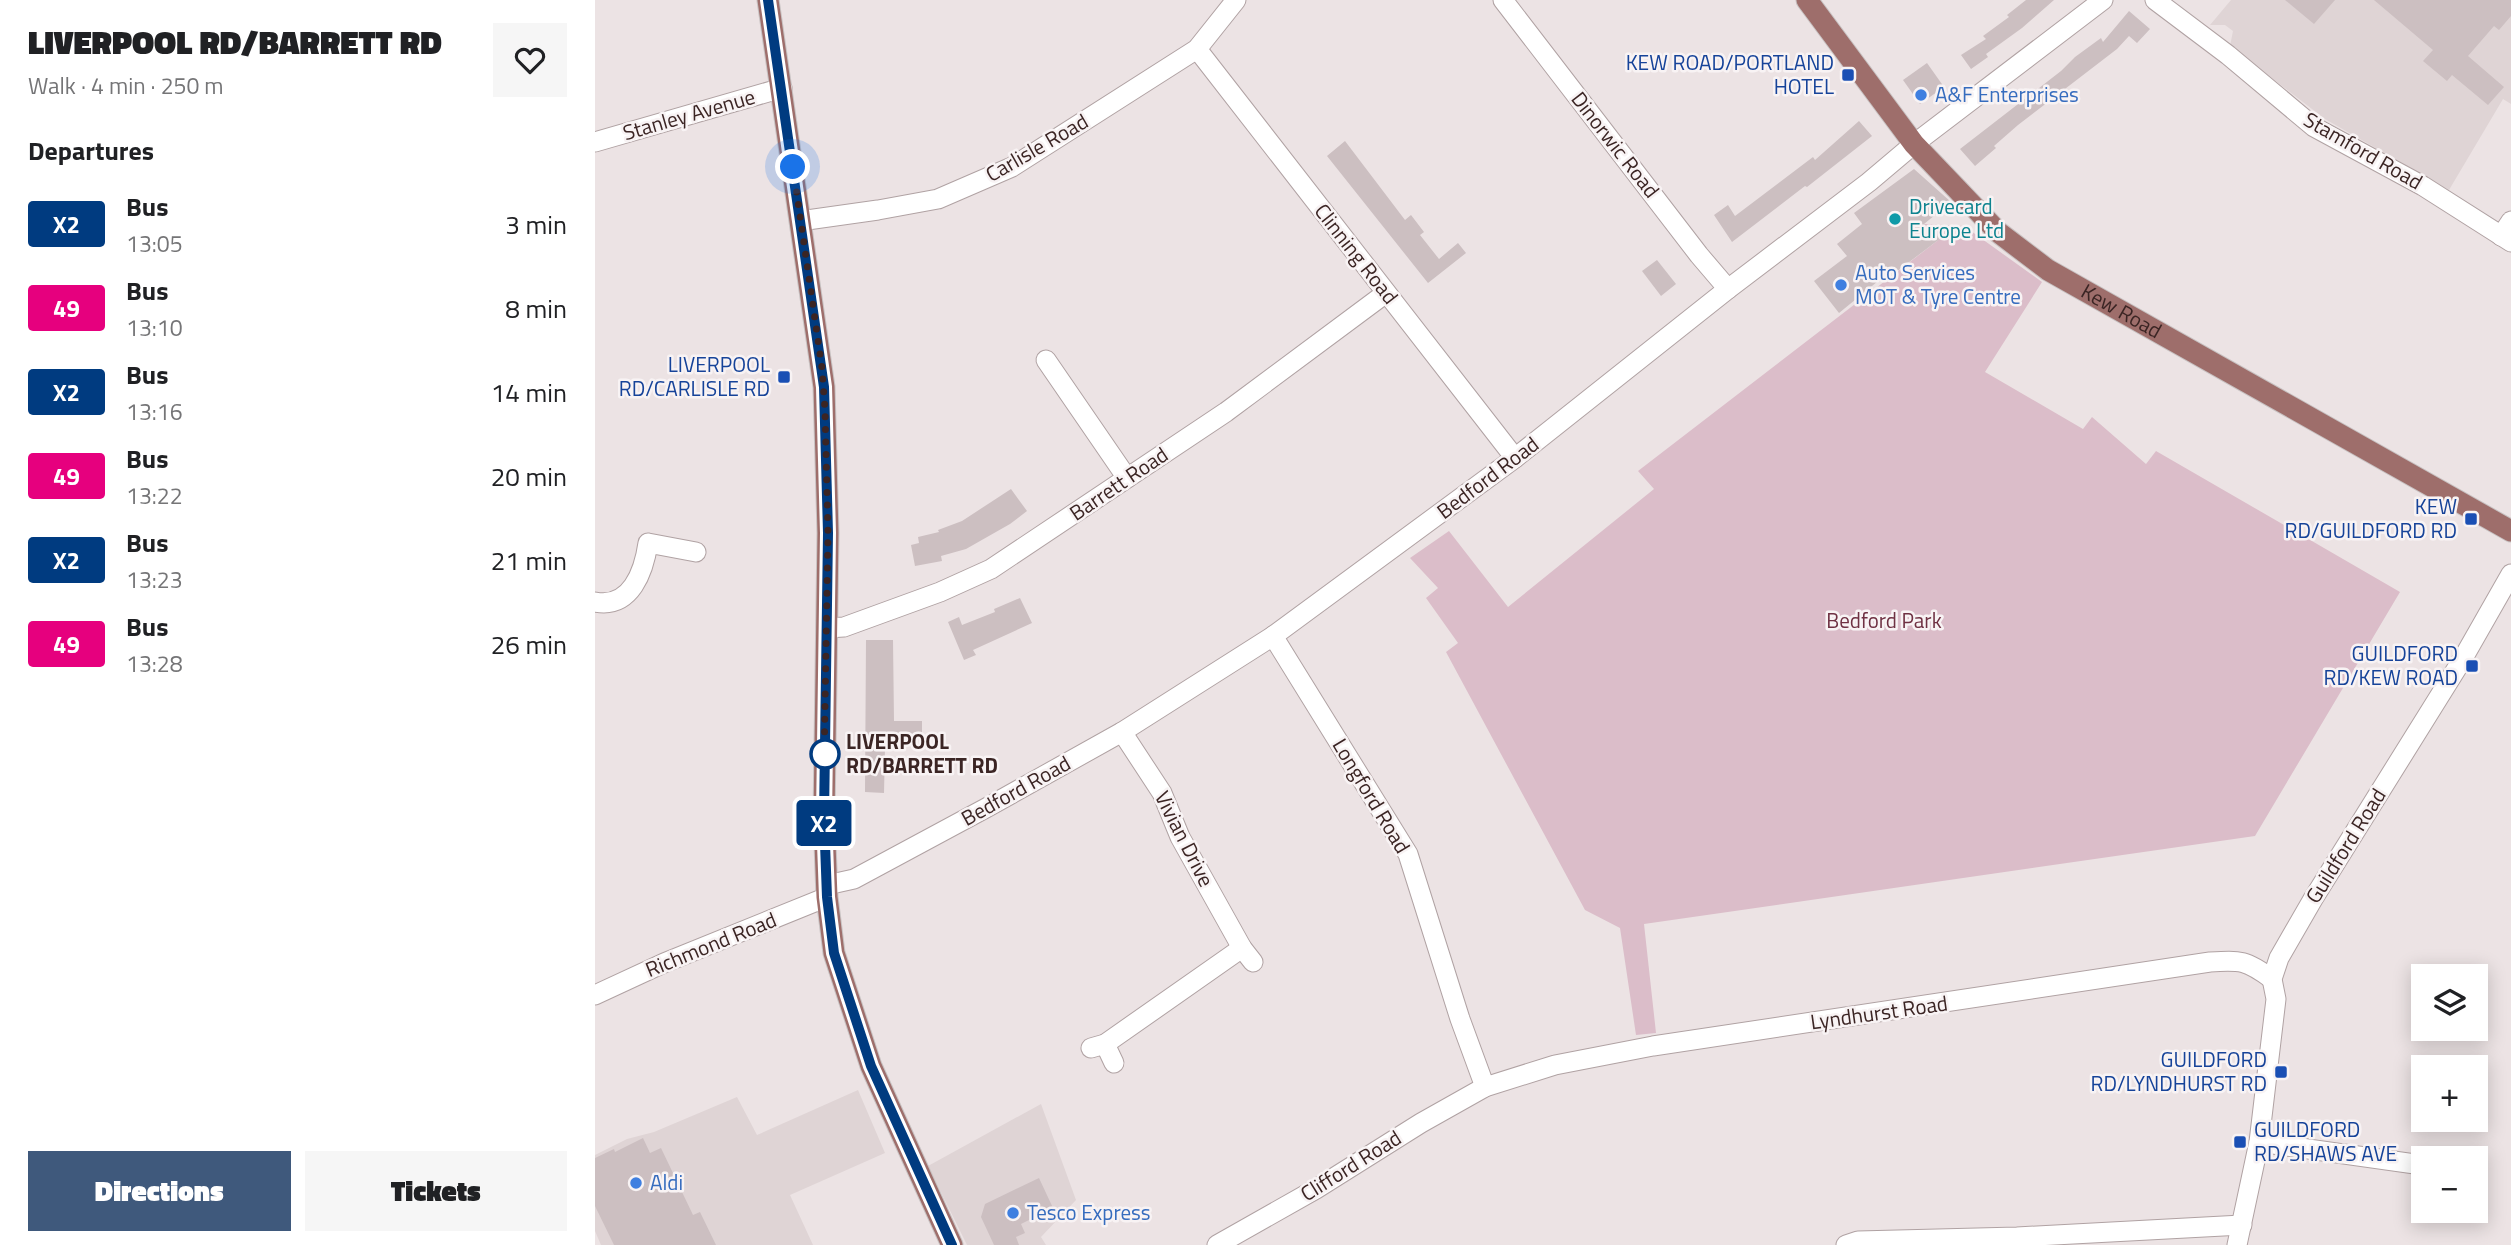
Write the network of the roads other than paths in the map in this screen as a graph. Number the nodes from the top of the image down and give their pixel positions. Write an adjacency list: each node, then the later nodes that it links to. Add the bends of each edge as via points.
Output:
1 (768, 0): 8 (main road)
2 (1236, 0): 7 (street, Carlisle Road)
3 (1503, 0): 13 (street, Dinorwic Road)
4 (1807, 0): 10 (main road, Kew Road)
5 (2103, 0): 10 (street, Bedford Road)
6 (2155, 0): 12 (street, Stamford Road, via 2314,127)
7 (1197, 48): 11 (street, Carlisle Road, via 1012,167 938,199); 14 (street, Clinning Road)
8 (782, 88): 9 (street, Stanley Avenue); 11 (main road)
9 (595, 142)
10 (1914, 144): 13 (street, Bedford Road); 18 (main road, Kew Road, via 1998,232 2048,270)
11 (800, 221): 22 (main road, via 824,387)
12 (2508, 233)
13 (1728, 289): 16 (street, Bedford Road)
14 (1386, 293): 16 (street, Clinning Road); 17 (street, Barrett Road, via 1226,412)
15 (1046, 359): 17 (street)
16 (1515, 458): 23 (street, Bedford Road)
17 (1126, 478): 22 (street, Barrett Road, via 991,569 844,627)
18 (2511, 531)
19 (697, 552): 21 (street, via 648,543 645,567 633,587 620,599)
20 (2511, 574): 26 (street, Guildford Road, via 2313,899)
21 (595, 602)
22 (827, 628): 25 (main road)
23 (1273, 636): 24 (street, Bedford Road); 29 (street, Longford Road, via 1408,854)
24 (1122, 732): 25 (street, Bedford Road); 28 (street, Vivian Drive, via 1162,793 1180,837 1248,955 1098,1046)
25 (827, 891): 27 (street, Richmond Road); 34 (main road, via 834,953 871,1066)
26 (2272, 979): 29 (street, Lyndhurst Road, via 2239,960 2210,962 1653,1046 1555,1065); 30 (street, Guildford Road, via 2276,999)
27 (595, 995)
28 (1114, 1063)
29 (1485, 1087): 35 (street, Clifford Road)
30 (2259, 1142): 31 (street); 32 (street, Guildford Road)
31 (2411, 1163)
32 (2242, 1225): 33 (street); 37 (street, Guildford Road)
33 (2017, 1241): 36 (street, via 1858,1241)
34 (952, 1245)
35 (1217, 1245)
36 (1846, 1245)
37 (2237, 1245)

